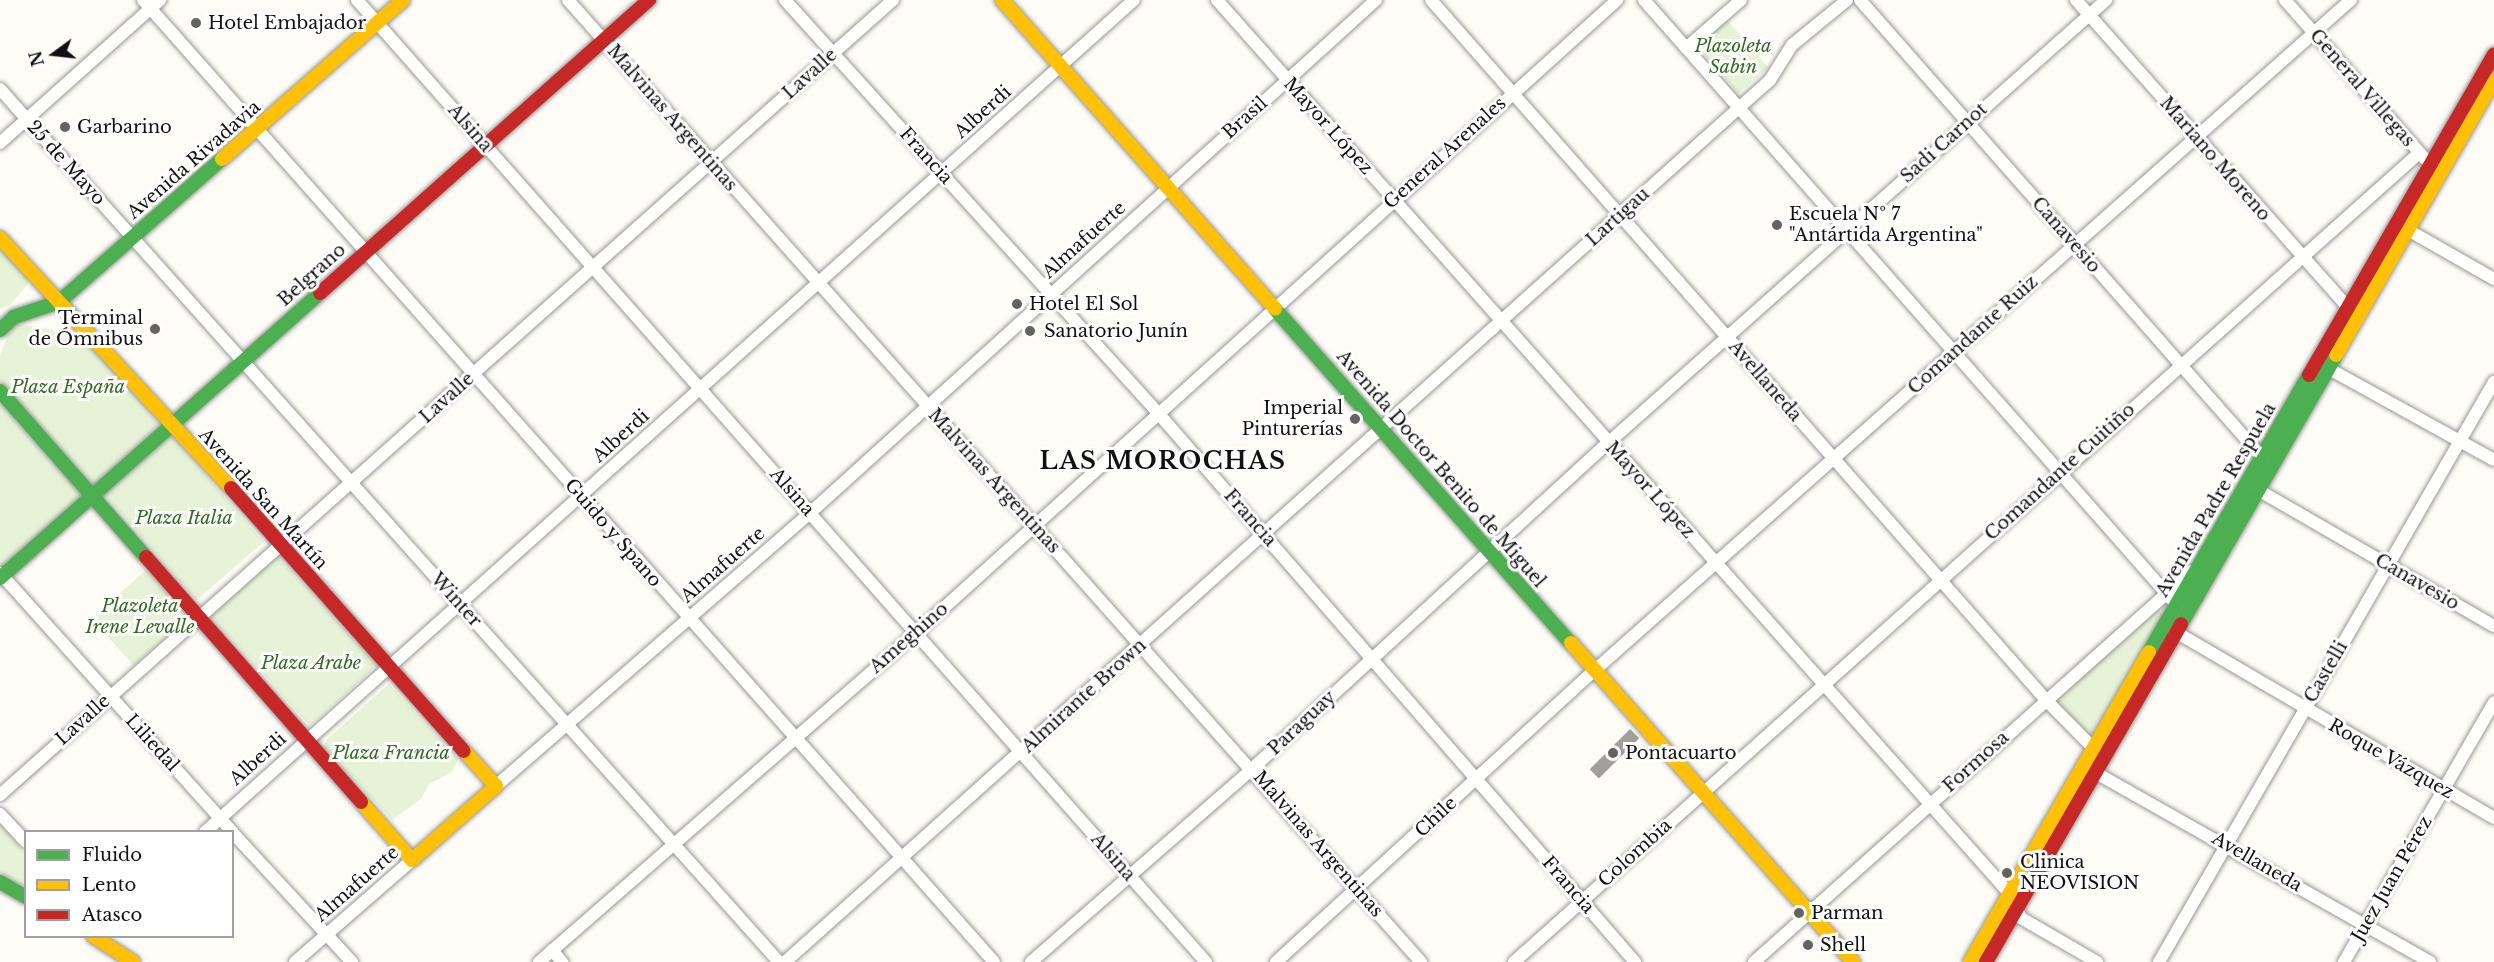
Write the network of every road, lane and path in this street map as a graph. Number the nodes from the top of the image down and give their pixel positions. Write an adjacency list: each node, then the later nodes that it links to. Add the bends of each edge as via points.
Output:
1 (357, 0): 23 (street, Alsina)
2 (403, 0): 23 (main road, Avenida Rivadavia)
3 (568, 0): 25 (street, Malvinas Argentinas)
4 (650, 0): 25 (main road, Belgrano)
5 (785, 0): 27 (street, Francia)
6 (893, 0): 27 (street, Lavalle)
7 (1002, 0): 29 (main road, Avenida Doctor Benito de Miguel)
8 (1134, 0): 29 (street, Alberdi)
9 (1216, 0): 30 (street, Mayor López)
10 (1376, 0): 30 (street, Brasil)
11 (1431, 0): 34 (street, Avellaneda)
12 (1617, 0): 34 (street, General Arenales)
13 (1644, 0): 26 (street)
14 (1741, 0): 26 (street)
15 (1847, 0): 35 (street, Lartigau, via 1792,45 1774,76)
16 (1860, 0): 37 (street, Canavesio)
17 (2076, 0): 22 (street, Mariano Moreno)
18 (2106, 0): 22 (street, Sadi Carnot)
19 (2285, 0): 24 (street, General Villegas)
20 (2351, 0): 24 (street, Comandante Ruiz)
21 (151, 3): 36 (street); 38 (street, Guido y Spano)
22 (2089, 15): 37 (street, Sadi Carnot); 39 (street, Mariano Moreno)
23 (377, 22): 38 (main road, Avenida Rivadavia); 41 (street, Alsina)
24 (2314, 33): 39 (street, Comandante Ruiz); 42 (street, General Villegas)
25 (604, 41): 41 (main road, Belgrano); 43 (street, Malvinas Argentinas)
26 (1686, 48): 35 (street)
27 (834, 53): 43 (street, Lavalle); 45 (street, Francia)
28 (2494, 55): 33 (main road, Avenida Padre Respuela)
29 (1061, 66): 45 (street, Alberdi); 46 (main road, Avenida Doctor Benito de Miguel)
30 (1287, 80): 46 (street, Brasil); 47 (street, Mayor López)
31 (2494, 80): 33 (main road, Avenida Padre Respuela)
32 (0, 89): 36 (street, 25 de Mayo)
33 (2486, 92): 44 (main road, Avenida Padre Respuela)
34 (1512, 93): 47 (street, General Arenales); 48 (street, Avellaneda)
35 (1739, 108): 48 (street, Lartigau); 50 (street)
36 (27, 119): 40 (street); 51 (street, 25 de Mayo)
37 (1967, 122): 50 (street, Sadi Carnot); 53 (street, Canavesio)
38 (258, 128): 51 (main road, Avenida Rivadavia); 54 (street, Guido y Spano)
39 (2196, 136): 53 (street, Comandante Ruiz); 55 (street, Mariano Moreno)
40 (0, 142)
41 (486, 145): 54 (main road, Belgrano); 56 (street, Alsina)
42 (2419, 153): 44 (street, General Villegas); 55 (street, Comandante Cuitiño)
43 (711, 162): 56 (street, Lavalle); 58 (street, Malvinas Argentinas)
44 (2436, 169): 49 (main road, Avenida Padre Respuela)
45 (942, 173): 58 (street, Alberdi); 59 (street, Francia)
46 (1168, 187): 59 (street, Almafuerte); 61 (main road, Avenida Doctor Benito de Miguel)
47 (1393, 199): 61 (street, General Arenales); 63 (street, Mayor López)
48 (1619, 215): 63 (street, Lartigau); 65 (street, Avellaneda)
49 (2402, 226): 57 (street); 62 (main road, Avenida Padre Respuela)
50 (1846, 230): 65 (street, Sadi Carnot); 66 (street)
51 (132, 237): 60 (main road, Avenida Rivadavia); 67 (street, Winter)
52 (0, 238): 60 (main road, Avenida San Martín)
53 (2075, 244): 66 (street, Comandante Ruiz); 69 (street, Canavesio)
54 (366, 251): 67 (main road, Belgrano); 70 (street, Guido y Spano)
55 (2302, 257): 62 (street, Mariano Moreno); 69 (street, Comandante Cuitiño)
56 (594, 267): 70 (street, Lavalle); 72 (street, Alsina)
57 (2494, 279)
58 (818, 283): 72 (street, Alberdi); 74 (street, Malvinas Argentinas)
59 (1051, 294): 74 (street, Almafuerte); 75 (street, Francia)
60 (59, 302): 64 (main road, Avenida Rivadavia, via 14,317); 76 (main road, Avenida San Martín)
61 (1274, 307): 75 (street, Ameghino); 77 (main road, Avenida Doctor Benito de Miguel)
62 (2351, 312): 68 (main road, Avenida Padre Respuela)
63 (1501, 322): 77 (street, Lartigau); 79 (street, Mayor López)
64 (0, 330)
65 (1727, 337): 79 (street, Sadi Carnot); 80 (street, Avellaneda)
66 (1953, 352): 80 (street, Comandante Ruiz); 83 (street)
67 (243, 361): 76 (main road, Belgrano); 84 (street, Winter)
68 (2322, 365): 78 (street); 82 (main road, Avenida Padre Respuela)
69 (2179, 366): 82 (street, Canavesio); 83 (street, Comandante Cuitiño)
70 (473, 375): 84 (street, Lavalle); 88 (street, Guido y Spano)
71 (2494, 382): 78 (street, Castelli)
72 (700, 388): 88 (street, Alberdi); 89 (street, Alsina)
73 (0, 391): 87 (main road)
74 (927, 407): 89 (street, Almafuerte); 90 (street, Malvinas Argentinas)
75 (1159, 414): 90 (street, Ameghino); 91 (street, Francia)
76 (173, 423): 87 (main road, Belgrano); 92 (main road, Avenida San Martín)
77 (1382, 429): 91 (street, Almirante Brown); 93 (main road, Avenida Doctor Benito de Miguel)
78 (2460, 441): 81 (street); 96 (street, Castelli)
79 (1608, 443): 93 (street, Sadi Carnot); 94 (street, Mayor López)
80 (1833, 458): 94 (street, Comandante Ruiz); 98 (street, Avellaneda)
81 (2494, 460)
82 (2267, 463): 85 (main road, Avenida Padre Respuela); 86 (main road, Avenida Padre Respuela)
83 (2062, 471): 98 (street, Comandante Cuitiño); 99 (street)
84 (351, 484): 92 (street, Lavalle); 100 (street, Winter)
85 (2247, 484): 86 (street, Canavesio); 95 (main road, Avenida Padre Respuela)
86 (2259, 491): 96 (street, Canavesio); 101 (main road, Avenida Padre Respuela)
87 (94, 494): 97 (main road, Belgrano); 102 (main road)
88 (580, 496): 100 (street, Alberdi); 103 (street, Guido y Spano)
89 (810, 513): 103 (street, Almafuerte); 106 (street, Alsina)
90 (1034, 526): 106 (street, Ameghino); 107 (street, Malvinas Argentinas)
91 (1264, 535): 107 (street, Almirante Brown); 108 (street, Francia)
92 (281, 546): 102 (street, Lavalle); 109 (main road, Avenida San Martín)
93 (1489, 551): 108 (street, Paraguay); 110 (main road, Avenida Doctor Benito de Miguel)
94 (1715, 563): 110 (street, Comandante Ruiz); 111 (street, Mayor López)
95 (2200, 564): 99 (street, Formosa); 101 (main road, Avenida Padre Respuela)
96 (2388, 565): 104 (street, Canavesio); 115 (street, Castelli)
97 (1, 575): 112 (street, Liliedal)
98 (1940, 580): 111 (street, Comandante Cuitiño); 113 (street, Avellaneda)
99 (2165, 594): 101 (street); 113 (street, Formosa)
100 (460, 604): 109 (street, Alberdi); 116 (street, Winter)
101 (2181, 610): 105 (main road, Avenida Padre Respuela)
102 (202, 618): 112 (street, Lavalle); 118 (main road)
103 (688, 619): 116 (street, Almafuerte); 117 (street, Guido y Spano)
104 (2494, 626)
105 (2170, 628): 115 (street, Roque Vázquez); 120 (main road, Avenida Padre Respuela)
106 (916, 633): 117 (street, Ameghino); 119 (street, Alsina)
107 (1141, 644): 119 (street, Almirante Brown); 121 (street, Malvinas Argentinas)
108 (1371, 659): 121 (street, Paraguay); 123 (street, Francia)
109 (389, 666): 118 (street, Alberdi); 124 (main road, Avenida San Martín)
110 (1595, 670): 123 (street, Chile); 126 (main road, Avenida Doctor Benito de Miguel)
111 (1822, 685): 126 (street, Comandante Cuitiño); 128 (street, Mayor López)
112 (110, 697): 127 (street, Lavalle); 130 (street, Liliedal)
113 (2046, 700): 120 (street, Avellaneda); 128 (street, Formosa)
114 (2494, 702): 125 (street, Juez Juan Pérez)
115 (2305, 710): 125 (street, Roque Vázquez); 137 (street, Castelli)
116 (567, 724): 124 (street, Almafuerte); 136 (street, Winter)
117 (793, 739): 136 (street, Ameghino); 138 (street, Guido y Spano)
118 (307, 740): 130 (street, Alberdi); 139 (main road)
119 (1021, 752): 138 (street, Almirante Brown); 140 (street, Alsina)
120 (2098, 753): 122 (main road, Avenida Padre Respuela)
121 (1253, 768): 140 (street, Paraguay); 142 (street, Malvinas Argentinas)
122 (2089, 769): 137 (street, Avellaneda); 143 (main road, Avenida Padre Respuela); 146 (main road, Avenida Padre Respuela)
123 (1476, 780): 142 (street, Chile); 145 (street, Francia)
124 (496, 786): 139 (main road, Almafuerte)
125 (2444, 789): 131 (street, Roque Vázquez); 148 (street, Juez Juan Pérez)
126 (1703, 792): 145 (street, Colombia); 147 (main road, Avenida Doctor Benito de Miguel)
127 (0, 795)
128 (1929, 805): 143 (street, Mayor López); 147 (street, Formosa)
129 (0, 814): 135 (street)
130 (220, 818): 132 (street, Alberdi); 133 (street, Liliedal)
131 (2494, 818)
132 (206, 830)
133 (230, 830)
134 (234, 834): 149 (street, Liliedal)
135 (24, 840)
136 (674, 844): 152 (street, Ameghino); 159 (street, Winter)
137 (2227, 844): 148 (street, Avellaneda); 173 (street, Castelli)
138 (901, 858): 160 (street, Almirante Brown); 161 (street, Guido y Spano)
139 (412, 860): 149 (street, Almafuerte)
140 (1130, 875): 162 (street, Paraguay); 163 (street, Alsina)
141 (0, 882): 144 (main road)
142 (1358, 890): 164 (street, Chile); 165 (street, Malvinas Argentinas)
143 (2009, 893): 146 (street, Mayor López); 170 (main road, Avenida Padre Respuela)
144 (24, 896)
145 (1582, 901): 166 (street, Colombia); 167 (street, Francia)
146 (2015, 911): 171 (main road, Avenida Padre Respuela); 172 (street)
147 (1809, 913): 168 (street, Formosa); 169 (main road, Avenida Doctor Benito de Miguel)
148 (2366, 925): 174 (street, Juez Juan Pérez); 175 (street, Avellaneda)
149 (327, 934): 155 (street, Almafuerte); 156 (street, Liliedal)
150 (95, 938): 153 (main road)
151 (112, 938): 153 (street)
152 (552, 950): 157 (street, Ameghino); 158 (street)
153 (118, 958): 154 (main road)
154 (133, 962)
155 (296, 962)
156 (352, 962)
157 (539, 962)
158 (562, 962)
159 (779, 962)
160 (785, 962)
161 (994, 962)
162 (1031, 962)
163 (1206, 962)
164 (1276, 962)
165 (1421, 962)
166 (1514, 962)
167 (1635, 962)
168 (1754, 962)
169 (1853, 962)
170 (1970, 962)
171 (1986, 962)
172 (2097, 962)
173 (2159, 962)
174 (2344, 962)
175 (2430, 962)

